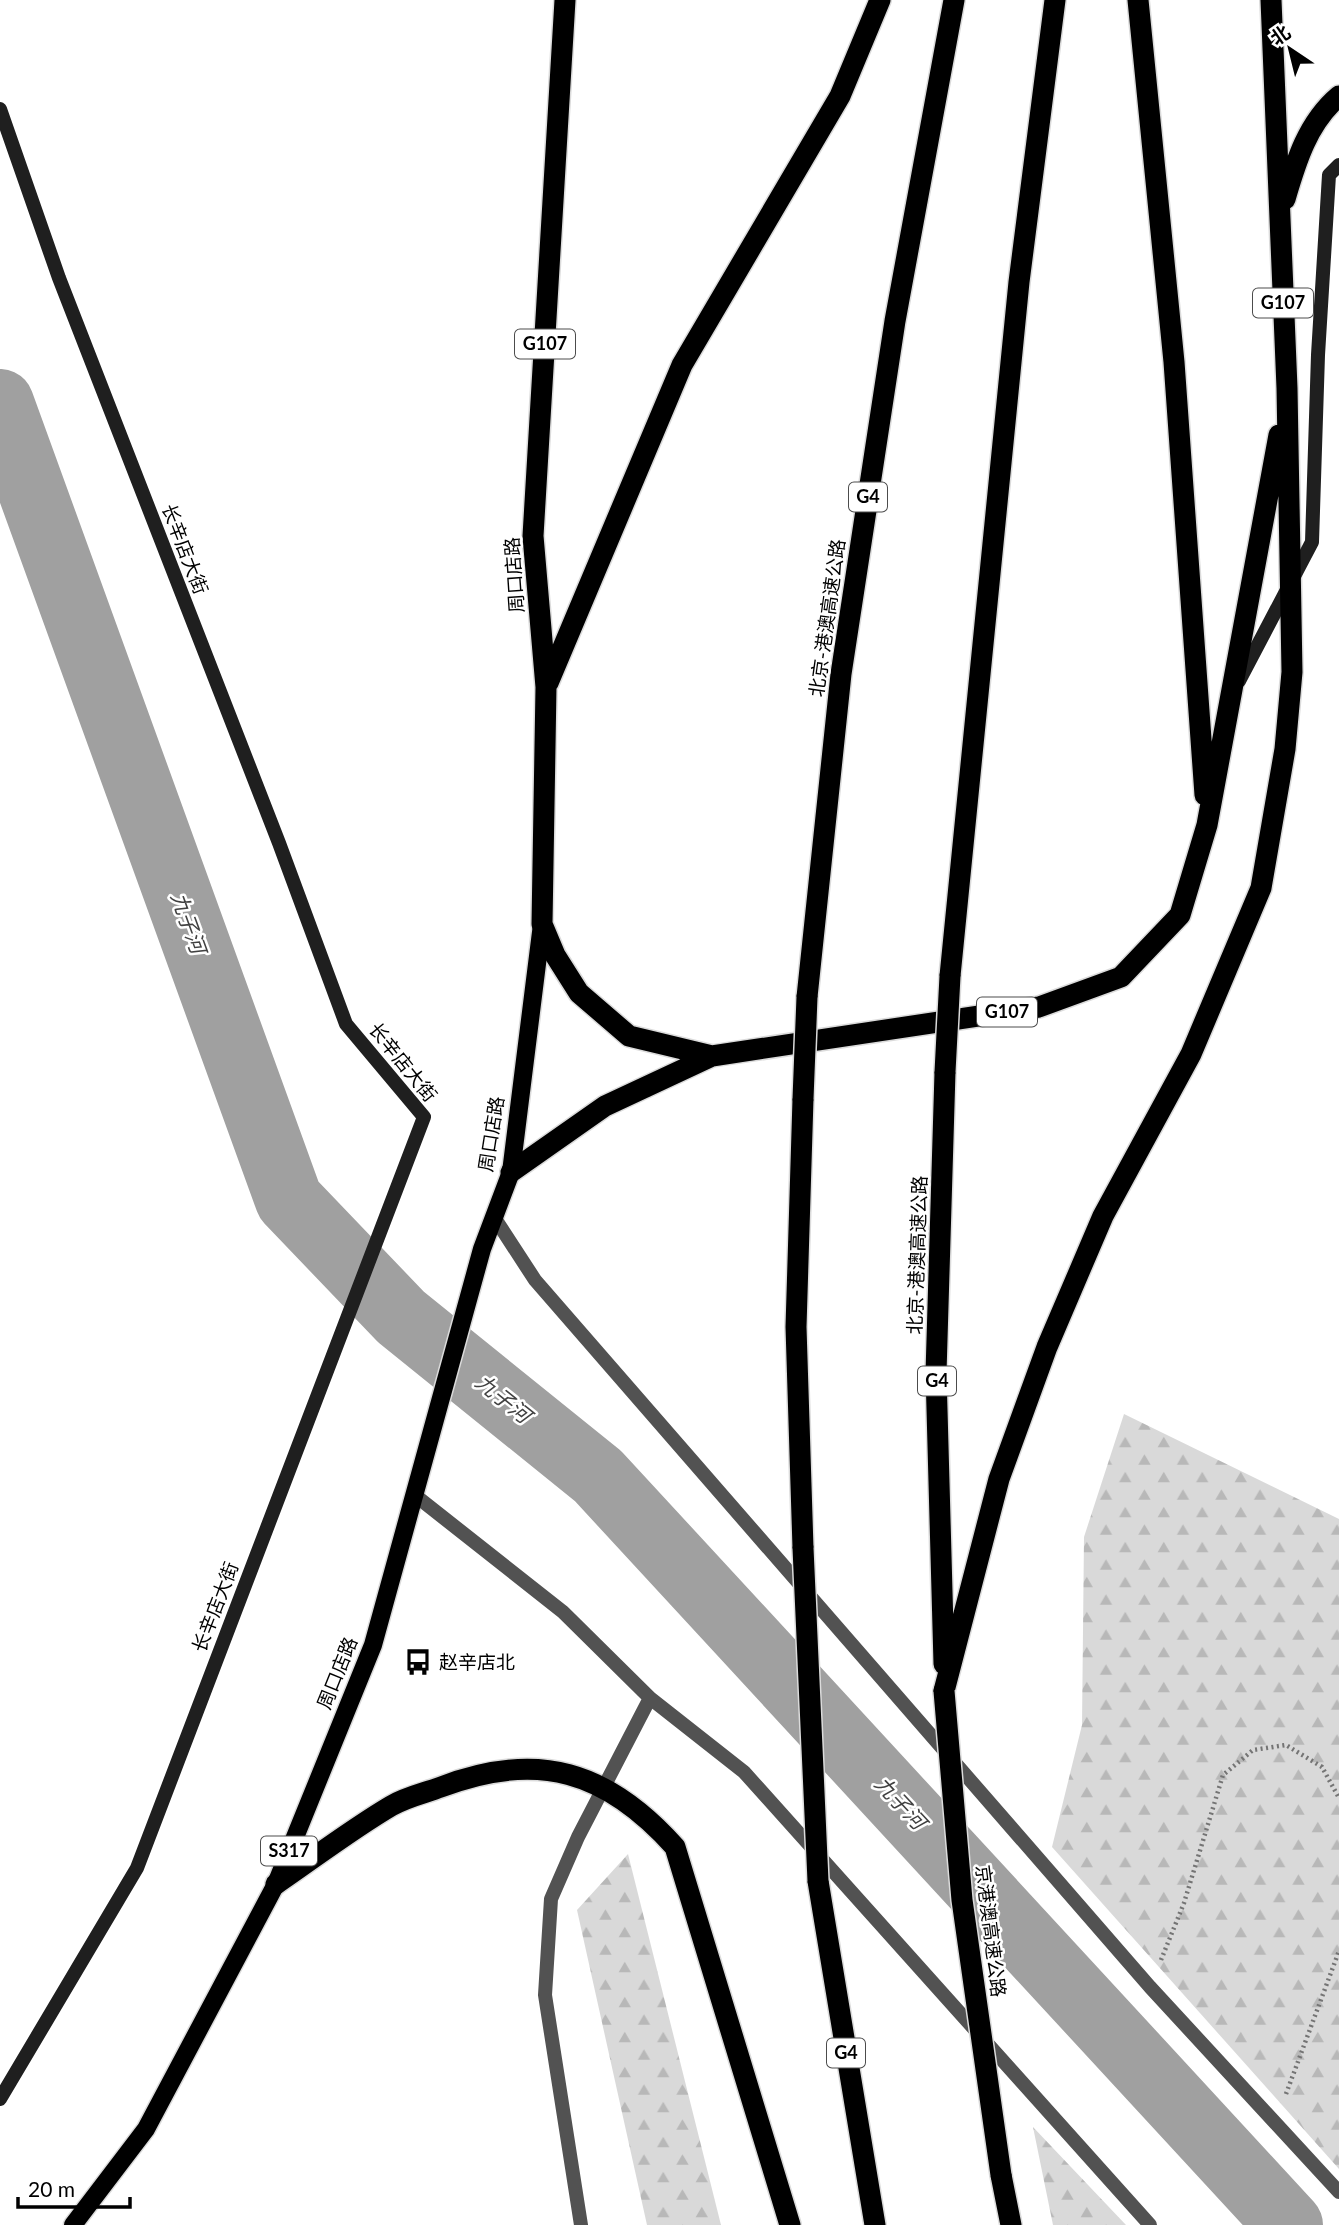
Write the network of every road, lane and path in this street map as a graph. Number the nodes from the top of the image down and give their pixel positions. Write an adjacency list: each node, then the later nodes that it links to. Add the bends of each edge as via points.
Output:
1 (565, 0): 13 (highway, 周口店路 / G107, via 533,536)
2 (880, 0): 13 (highway, via 840,96 682,365)
3 (954, 0): 33 (highway, 北京-港澳高速公路 / G4, bridge, via 895,321 841,674 807,997 803,1099 796,1328 818,1881)
4 (1055, 0): 21 (highway, 北京-港澳高速公路 / G4, bridge, via 1019,282 950,976 936,1373)
5 (1138, 0): 15 (highway, via 1174,362)
6 (1271, 0): 10 (highway)
7 (1339, 96): 10 (highway, G107, via 1299,149)
8 (0, 109): 27 (street, 长辛店大街, via 59,278 346,1024 424,1117 137,1868)
9 (1339, 164): 12 (street, via 1329,175 1312,542)
10 (1279, 218): 11 (highway, G107)
11 (1287, 388): 12 (highway); 14 (highway, G107)
12 (1290, 583): 14 (street); 21 (highway, via 1292,672 1285,749 1261,888 1191,1054 1103,1216 1047,1347 999,1479)
13 (546, 687): 16 (highway, 周口店路 / G107)
14 (1230, 698): 15 (highway, G107)
15 (1207, 825): 17 (highway, G107, via 1180,915 1121,977 1039,1007)
16 (542, 924): 17 (highway, G107, via 579,993 629,1036); 18 (main road, 周口店路)
17 (712, 1056): 18 (highway, via 605,1105)
18 (510, 1171): 19 (main road, 周口店路)
19 (494, 1217): 20 (main road, 周口店路 / S317); 26 (street, via 535,1280)
20 (416, 1496): 22 (street, via 563,1612); 24 (main road, 周口店路 / S317, via 373,1645)
21 (944, 1691): 34 (highway, 京港澳高速公路 / G4, bridge, via 962,1900)
22 (650, 1698): 31 (street, via 551,1899 545,1995); 35 (street, via 744,1772)
23 (1339, 1798): 26 (path, via 1322,1767 1286,1745 1253,1750 1223,1774 1184,1903)
24 (276, 1884): 30 (main road, 周口店路 / S317, via 146,2129); 32 (highway, via 393,1805 471,1775 531,1768 574,1774 612,1792 650,1819 675,1847)
25 (1339, 1951): 28 (path)
26 (1150, 1987): 28 (street)
27 (0, 2099)
28 (1275, 2123): 29 (street)
29 (1339, 2192)
30 (73, 2225)
31 (581, 2225)
32 (790, 2225)
33 (875, 2225)
34 (1011, 2225)
35 (1150, 2225)

